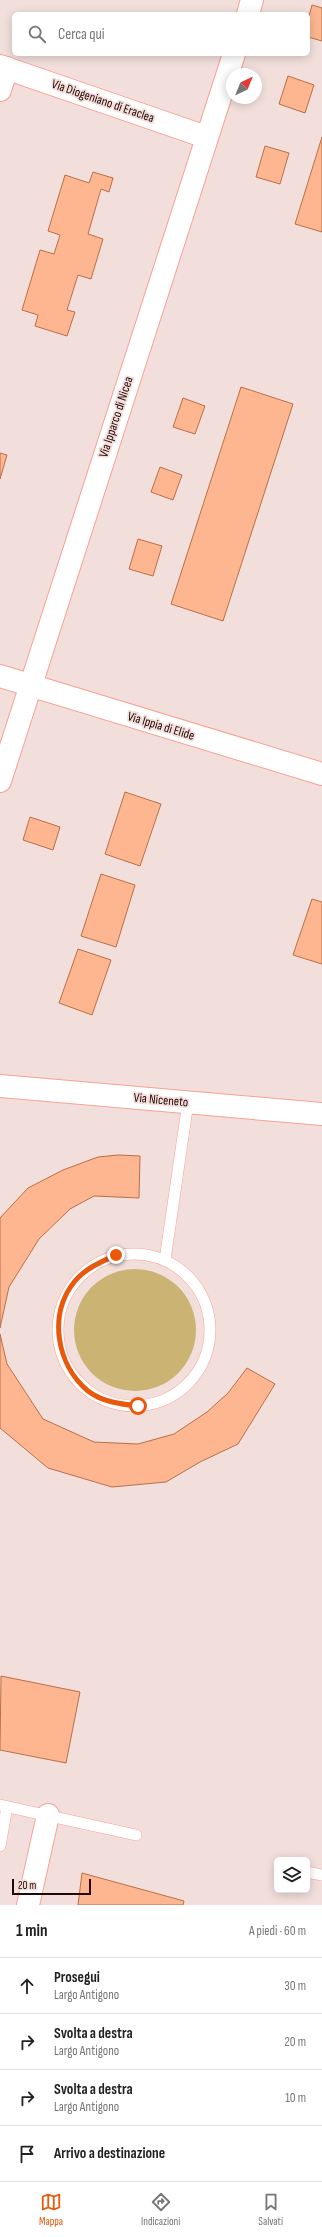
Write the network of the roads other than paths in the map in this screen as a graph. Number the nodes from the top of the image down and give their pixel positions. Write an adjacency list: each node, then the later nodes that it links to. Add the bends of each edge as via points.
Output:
1 (252, 0): 2 (street)
2 (249, 12)
3 (233, 56): 6 (street, Via Ipparco di Nicea)
4 (3, 67): 5 (street); 6 (street, Via Diogeniano di Eraclea)
5 (0, 90)
6 (206, 136): 8 (street, Via Ipparco di Nicea)
7 (0, 676): 8 (street, Via Ippia di Elide)
8 (30, 686): 9 (street, Via Ippia di Elide); 10 (street, Via Ipparco di Nicea)
9 (322, 774)
10 (0, 781)
11 (0, 1086): 12 (street, Via Niceneto)
12 (188, 1102): 13 (street, Via Niceneto); 14 (lane)
13 (322, 1114)
14 (165, 1260): 14 (lane, via 141,1254 116,1255 100,1262 75,1281 63,1302 58,1327 61,1352 69,1368 89,1392 112,1403 138,1406 162,1401 184,1388 203,1362 209,1344 210,1319 202,1295 186,1274)
15 (4, 1806): 16 (lane); 18 (lane)
16 (48, 1815): 17 (lane); 21 (street)
17 (136, 1835)
18 (0, 1846)
19 (310, 1873): 20 (lane)
20 (322, 1875)
21 (28, 1905)

